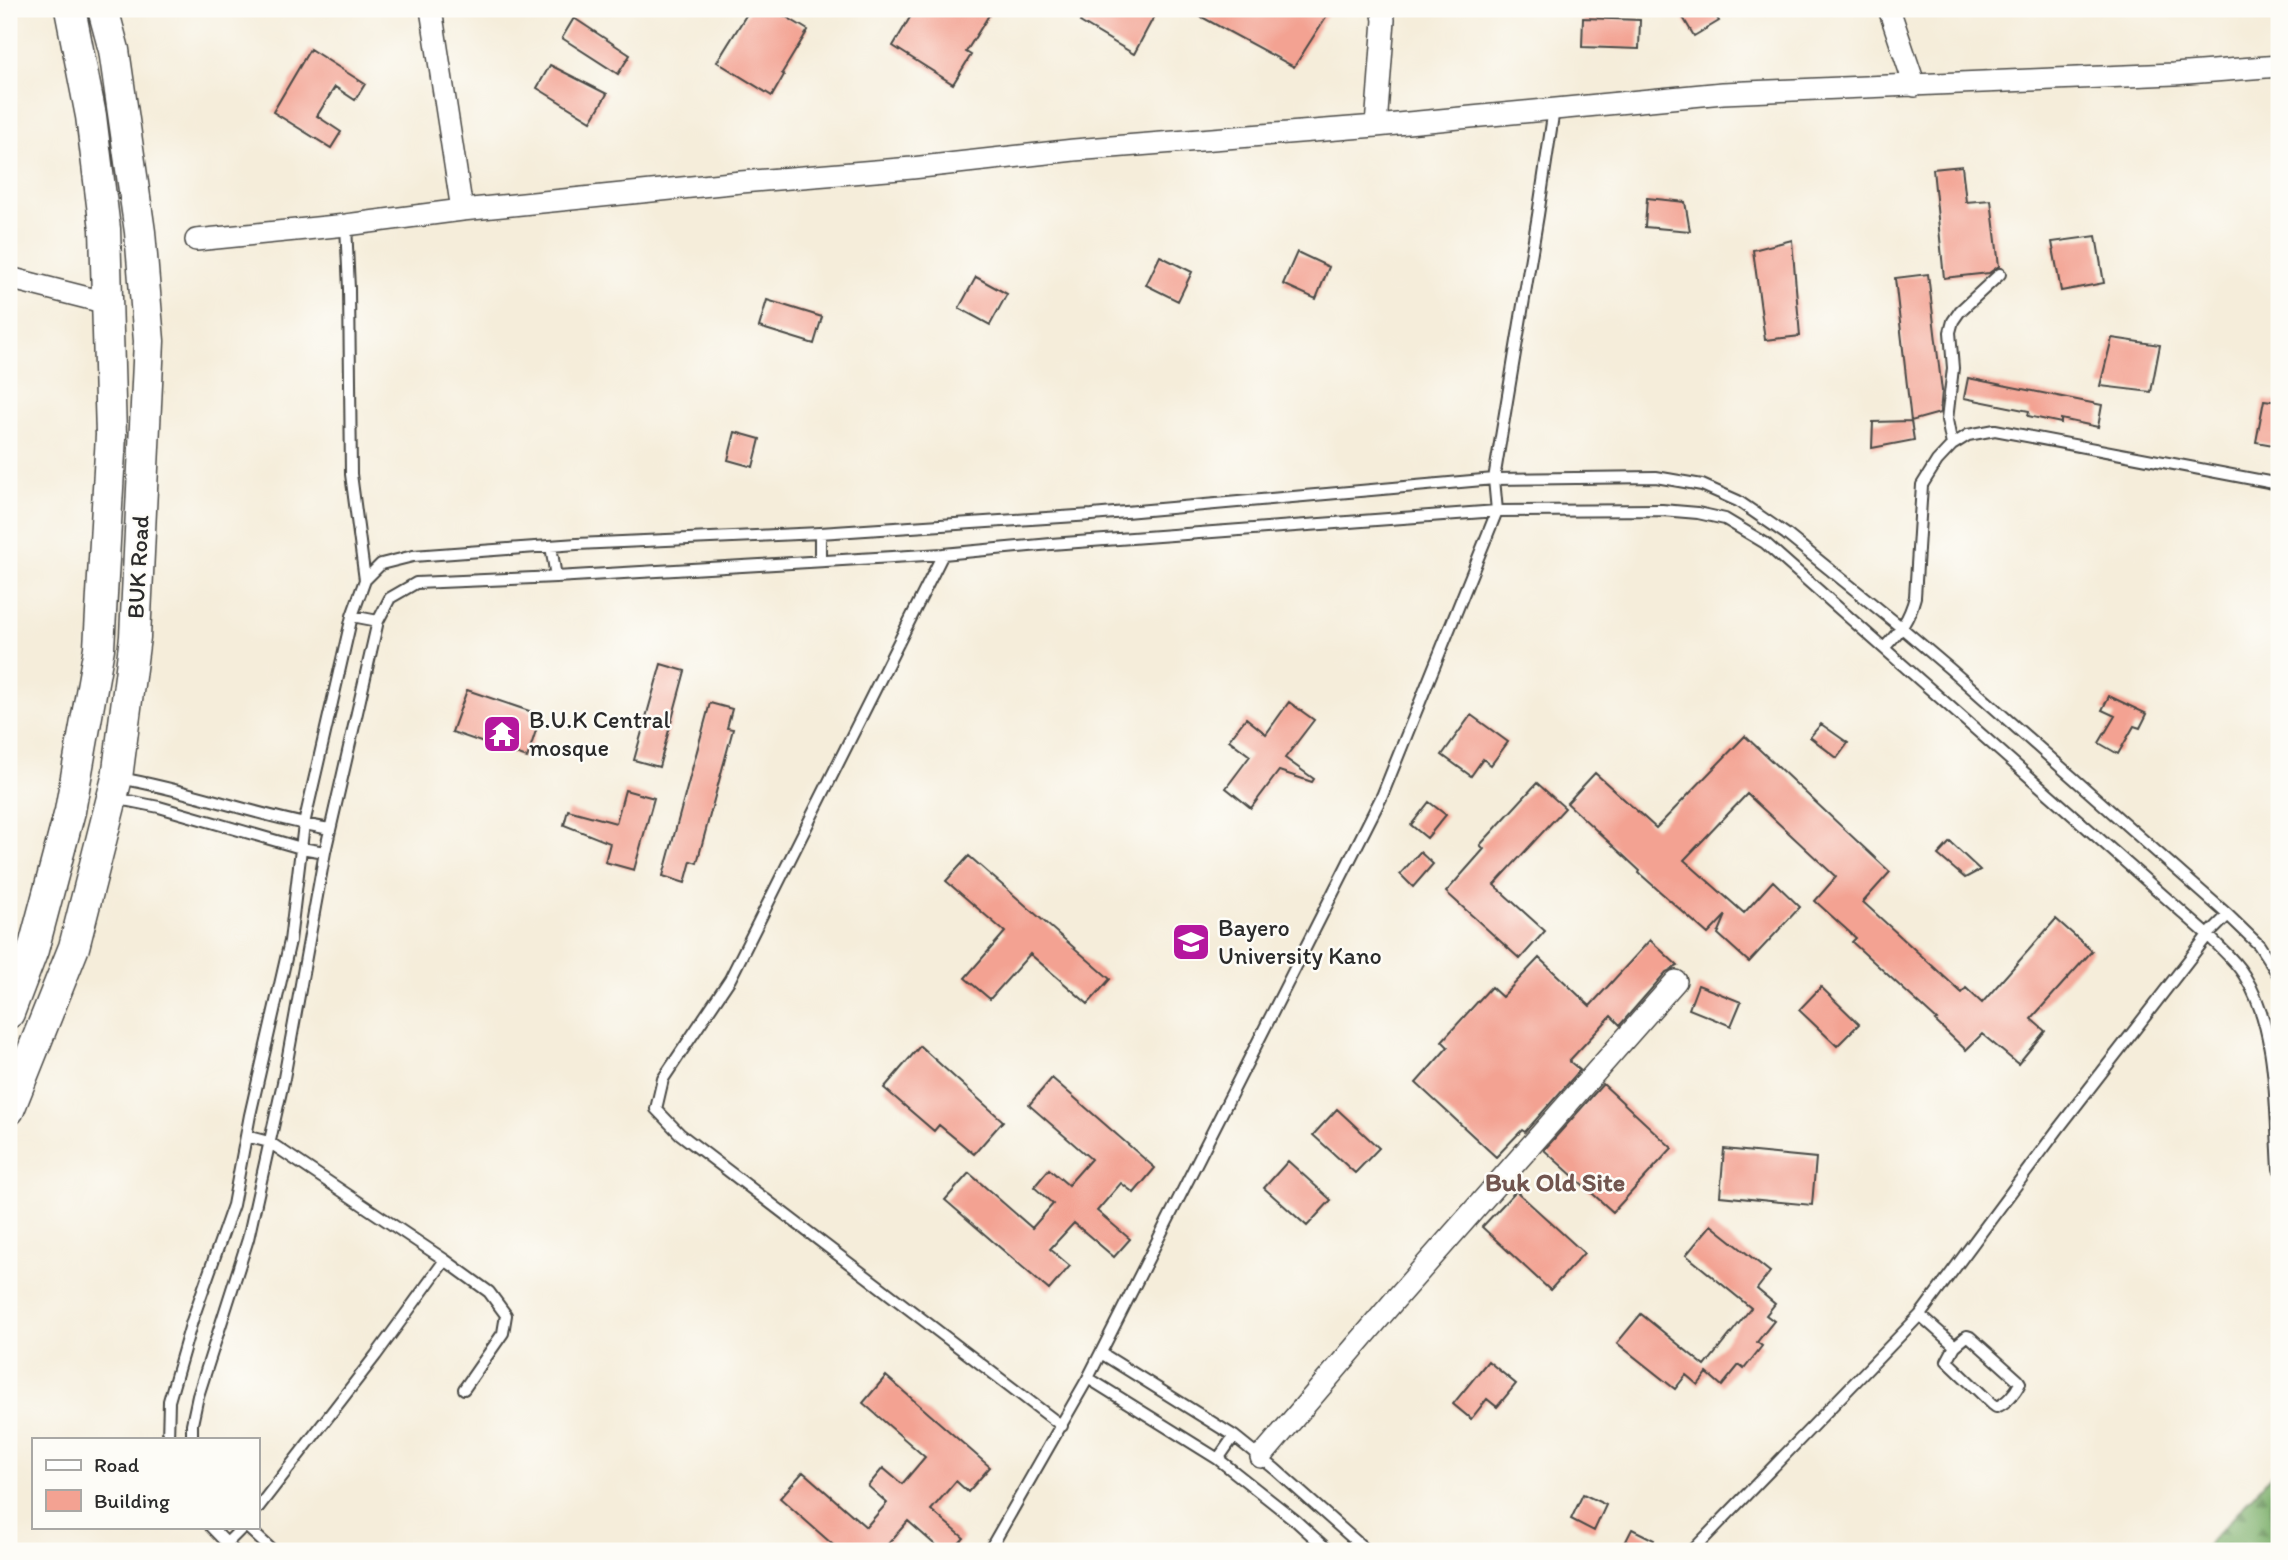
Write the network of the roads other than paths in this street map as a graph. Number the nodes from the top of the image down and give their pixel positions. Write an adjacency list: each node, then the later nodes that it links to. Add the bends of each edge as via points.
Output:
1 (69, 9): 15 (main road, BUK Road, via 91,116 105,229)
2 (103, 9): 30 (main road, BUK Road, via 114,50 140,232 149,341 135,636)
3 (432, 9): 10 (street)
4 (1382, 9): 9 (street)
5 (1889, 9): 7 (street)
6 (2279, 66): 7 (street)
7 (1915, 86): 8 (street, via 1723,93)
8 (1554, 109): 9 (street); 17 (lane)
9 (1376, 126): 10 (street, via 1074,150)
10 (462, 210): 11 (street)
11 (346, 225): 12 (street); 25 (lane, via 351,474)
12 (196, 240)
13 (2000, 274): 16 (lane, via 1953,321 1947,420)
14 (9, 278): 15 (street)
15 (107, 303): 39 (main road, BUK Road, via 111,435 99,648 70,811 33,950)
16 (1952, 445): 18 (lane, via 1968,435 1995,430); 28 (lane, via 1922,485 1915,597)
17 (1493, 478): 19 (lane); 20 (lane, via 1092,515); 28 (lane, via 1656,477 1702,485 1738,501 1786,534)
18 (2279, 484)
19 (1497, 511): 22 (lane); 29 (lane, via 1662,510 1725,519 1765,543); 47 (lane, via 1382,796)
20 (820, 533): 21 (lane); 23 (lane)
21 (551, 545): 24 (lane); 25 (lane, via 413,556 381,564)
22 (943, 554): 23 (lane); 50 (lane, via 730,979 663,1079 656,1109 696,1146)
23 (820, 561): 24 (lane)
24 (556, 577): 27 (lane, via 416,583 390,598)
25 (365, 580): 26 (lane)
26 (352, 616): 27 (lane); 31 (lane)
27 (378, 621): 32 (lane)
28 (1902, 628): 29 (lane); 35 (lane)
29 (1884, 648): 36 (lane)
30 (114, 788): 31 (lane, via 165,786); 33 (lane, via 159,807); 40 (main road, BUK Road, via 74,947)
31 (304, 824): 32 (lane); 33 (lane)
32 (330, 829): 34 (lane)
33 (301, 848): 34 (lane); 41 (lane, via 290,941)
34 (325, 852): 42 (lane)
35 (2228, 915): 36 (lane); 37 (lane, via 2259,945)
36 (2208, 935): 43 (lane, via 2243,972 2258,1000 2268,1034); 45 (lane)
37 (2279, 976)
38 (1676, 981): 54 (street)
39 (9, 1013)
40 (9, 1110)
41 (246, 1136): 42 (lane); 52 (lane, via 233,1205 169,1401)
42 (269, 1142): 44 (lane); 53 (lane, via 248,1239 198,1396)
43 (2279, 1169)
44 (445, 1260): 49 (lane, via 489,1292 506,1315 503,1333); 56 (lane)
45 (1920, 1315): 46 (lane); 65 (lane)
46 (1955, 1346): 46 (lane, via 1970,1337 2018,1380 2018,1387 2002,1405 1992,1405 1947,1361)
47 (1101, 1353): 48 (lane); 51 (lane)
48 (1088, 1378): 50 (lane); 55 (lane)
49 (464, 1389)
50 (1062, 1426): 62 (lane)
51 (1234, 1436): 54 (lane); 55 (lane)
52 (168, 1438)
53 (192, 1438)
54 (1261, 1457): 64 (lane)
55 (1218, 1459): 63 (lane)
56 (259, 1506)
57 (212, 1528): 60 (lane)
58 (244, 1528): 60 (lane)
59 (246, 1528): 61 (lane)
60 (230, 1547)
61 (273, 1551)
62 (989, 1551)
63 (1329, 1551)
64 (1367, 1551)
65 (1692, 1551)

